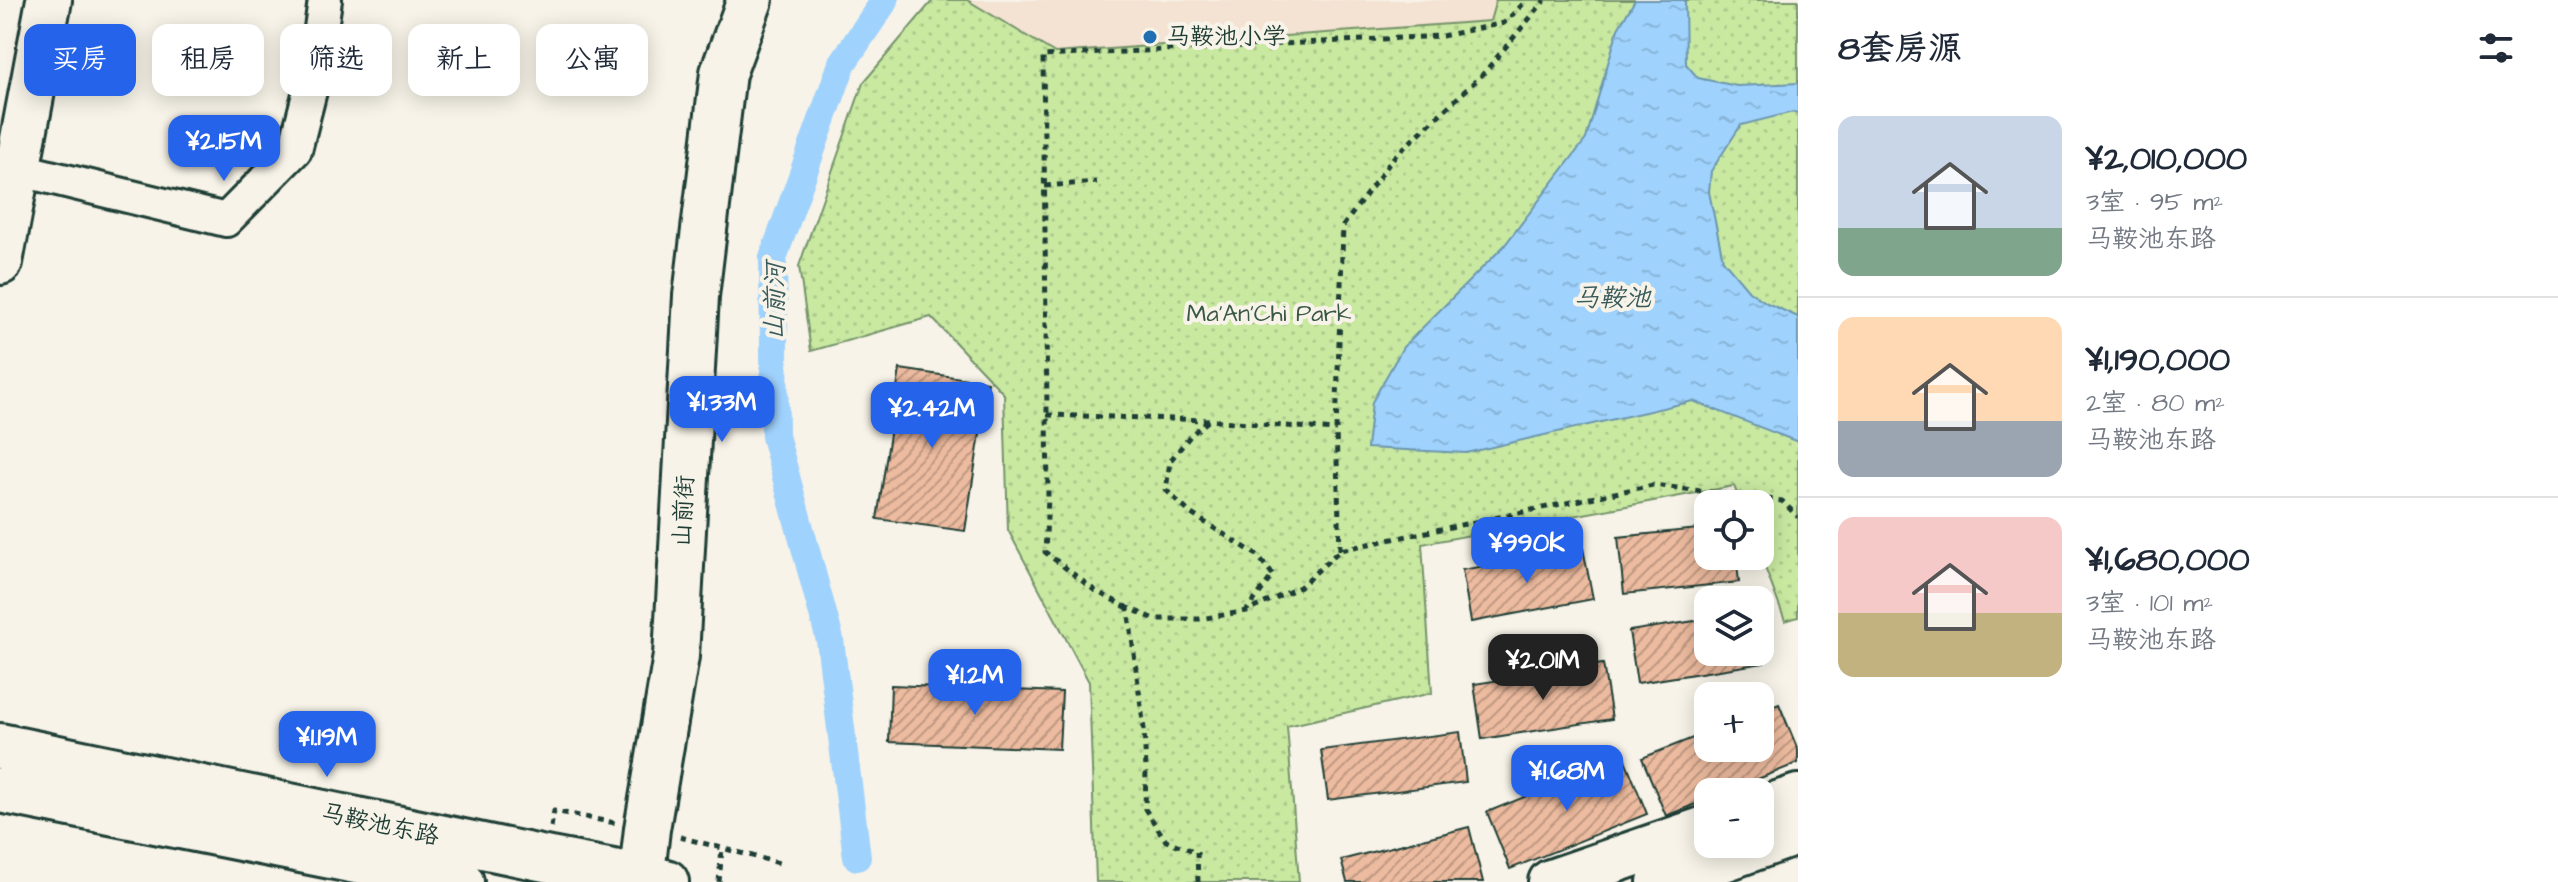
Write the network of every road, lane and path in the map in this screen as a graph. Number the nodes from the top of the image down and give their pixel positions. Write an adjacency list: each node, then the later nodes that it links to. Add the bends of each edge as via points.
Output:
1 (49, 0): 6 (main road)
2 (325, 0): 6 (street, via 315,71 295,150 226,220)
3 (750, 0): 24 (main road, 山前街, via 723,73 696,296 676,656 647,829)
4 (1527, 0): 8 (path, via 1504,23 1442,36 1043,56)
5 (1545, 0): 12 (path, via 1483,74 1394,157 1343,226)
6 (17, 169): 9 (main road)
7 (1097, 182): 8 (path)
8 (1045, 186): 10 (path)
9 (0, 262)
10 (1047, 415): 11 (path); 15 (path, via 1045,552 1094,590)
11 (1209, 420): 12 (path); 16 (path, via 1170,461 1166,490 1190,513 1257,555 1273,575)
12 (1336, 430): 14 (path)
13 (1798, 517): 14 (path, via 1782,501 1653,485)
14 (1340, 550): 16 (path, via 1300,587)
15 (1128, 608): 16 (path, via 1155,619); 27 (path, via 1144,729 1145,809 1166,841 1197,852)
16 (1247, 611)
17 (0, 746): 24 (main road, 马鞍池东路)
18 (0, 790): 25 (main road, 马鞍池东路)
19 (1798, 797): 20 (main road)
20 (1774, 805)
21 (1798, 832): 29 (main road)
22 (1694, 833): 28 (main road)
23 (779, 863): 26 (path, via 722,848)
24 (633, 879)
25 (461, 882)
26 (719, 882)
27 (1198, 882)
28 (1551, 882)
29 (1660, 882)

